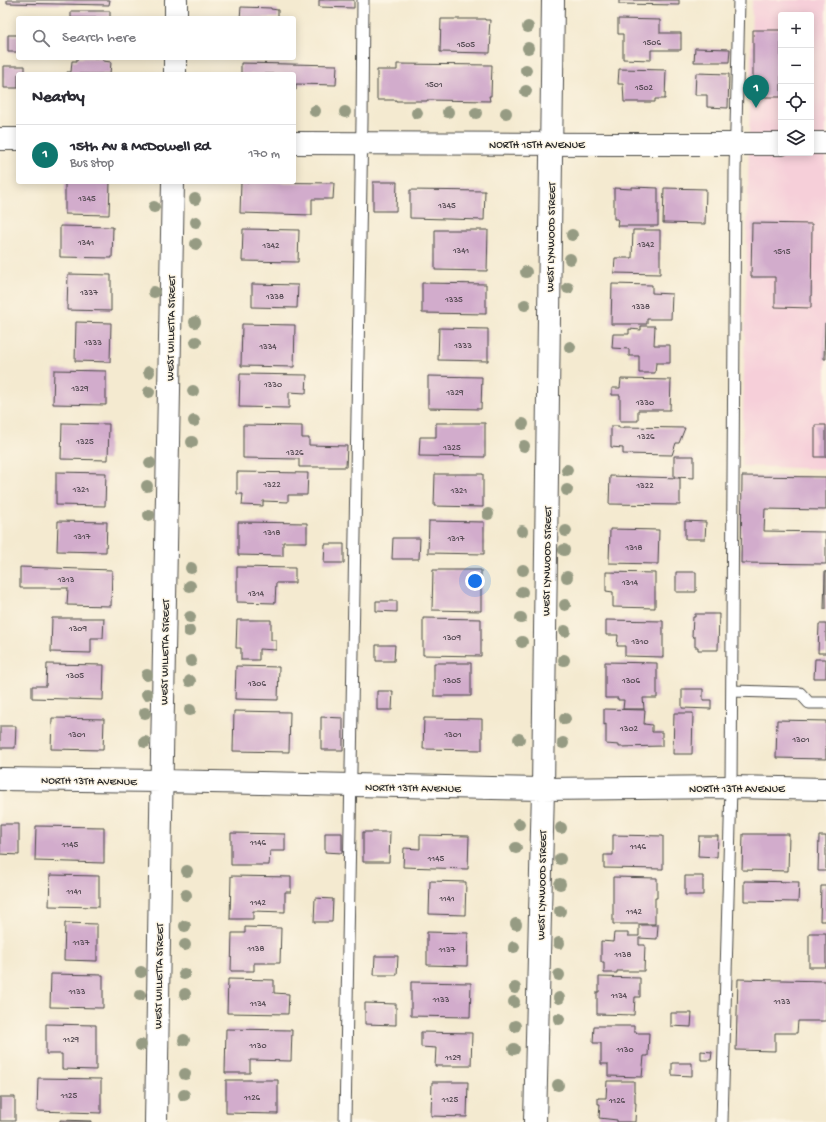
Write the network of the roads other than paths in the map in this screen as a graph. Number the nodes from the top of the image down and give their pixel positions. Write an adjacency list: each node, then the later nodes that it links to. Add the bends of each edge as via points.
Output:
1 (176, 0): 5 (street)
2 (362, 0): 11 (lane)
3 (553, 0): 14 (street, WEST LYNWOOD STREET)
4 (739, 0): 15 (lane)
5 (176, 16)
6 (175, 60): 7 (street)
7 (175, 72)
8 (0, 139): 9 (street)
9 (16, 140)
10 (296, 143): 11 (street, NORTH 15TH AVENUE)
11 (361, 143): 14 (street, NORTH 15TH AVENUE); 22 (lane)
12 (814, 143): 13 (street)
13 (826, 143)
14 (551, 144): 15 (street, NORTH 15TH AVENUE); 24 (street, WEST LYNWOOD STREET)
15 (736, 144): 16 (street, NORTH 15TH AVENUE); 18 (lane)
16 (778, 144)
17 (173, 184): 21 (street, WEST WILLETTA STREET)
18 (732, 690): 19 (lane, via 800,693 809,703); 23 (lane)
19 (826, 703)
20 (0, 779): 21 (street, NORTH 13TH AVENUE)
21 (161, 781): 22 (street, NORTH 13TH AVENUE); 26 (street, WEST WILLETTA STREET)
22 (351, 785): 24 (street, NORTH 13TH AVENUE); 27 (lane)
23 (731, 787): 24 (street, NORTH 13TH AVENUE); 25 (street, NORTH 13TH AVENUE); 29 (lane)
24 (543, 789): 28 (street, WEST LYNWOOD STREET)
25 (826, 789)
26 (156, 1122)
27 (345, 1122)
28 (535, 1122)
29 (722, 1122)

